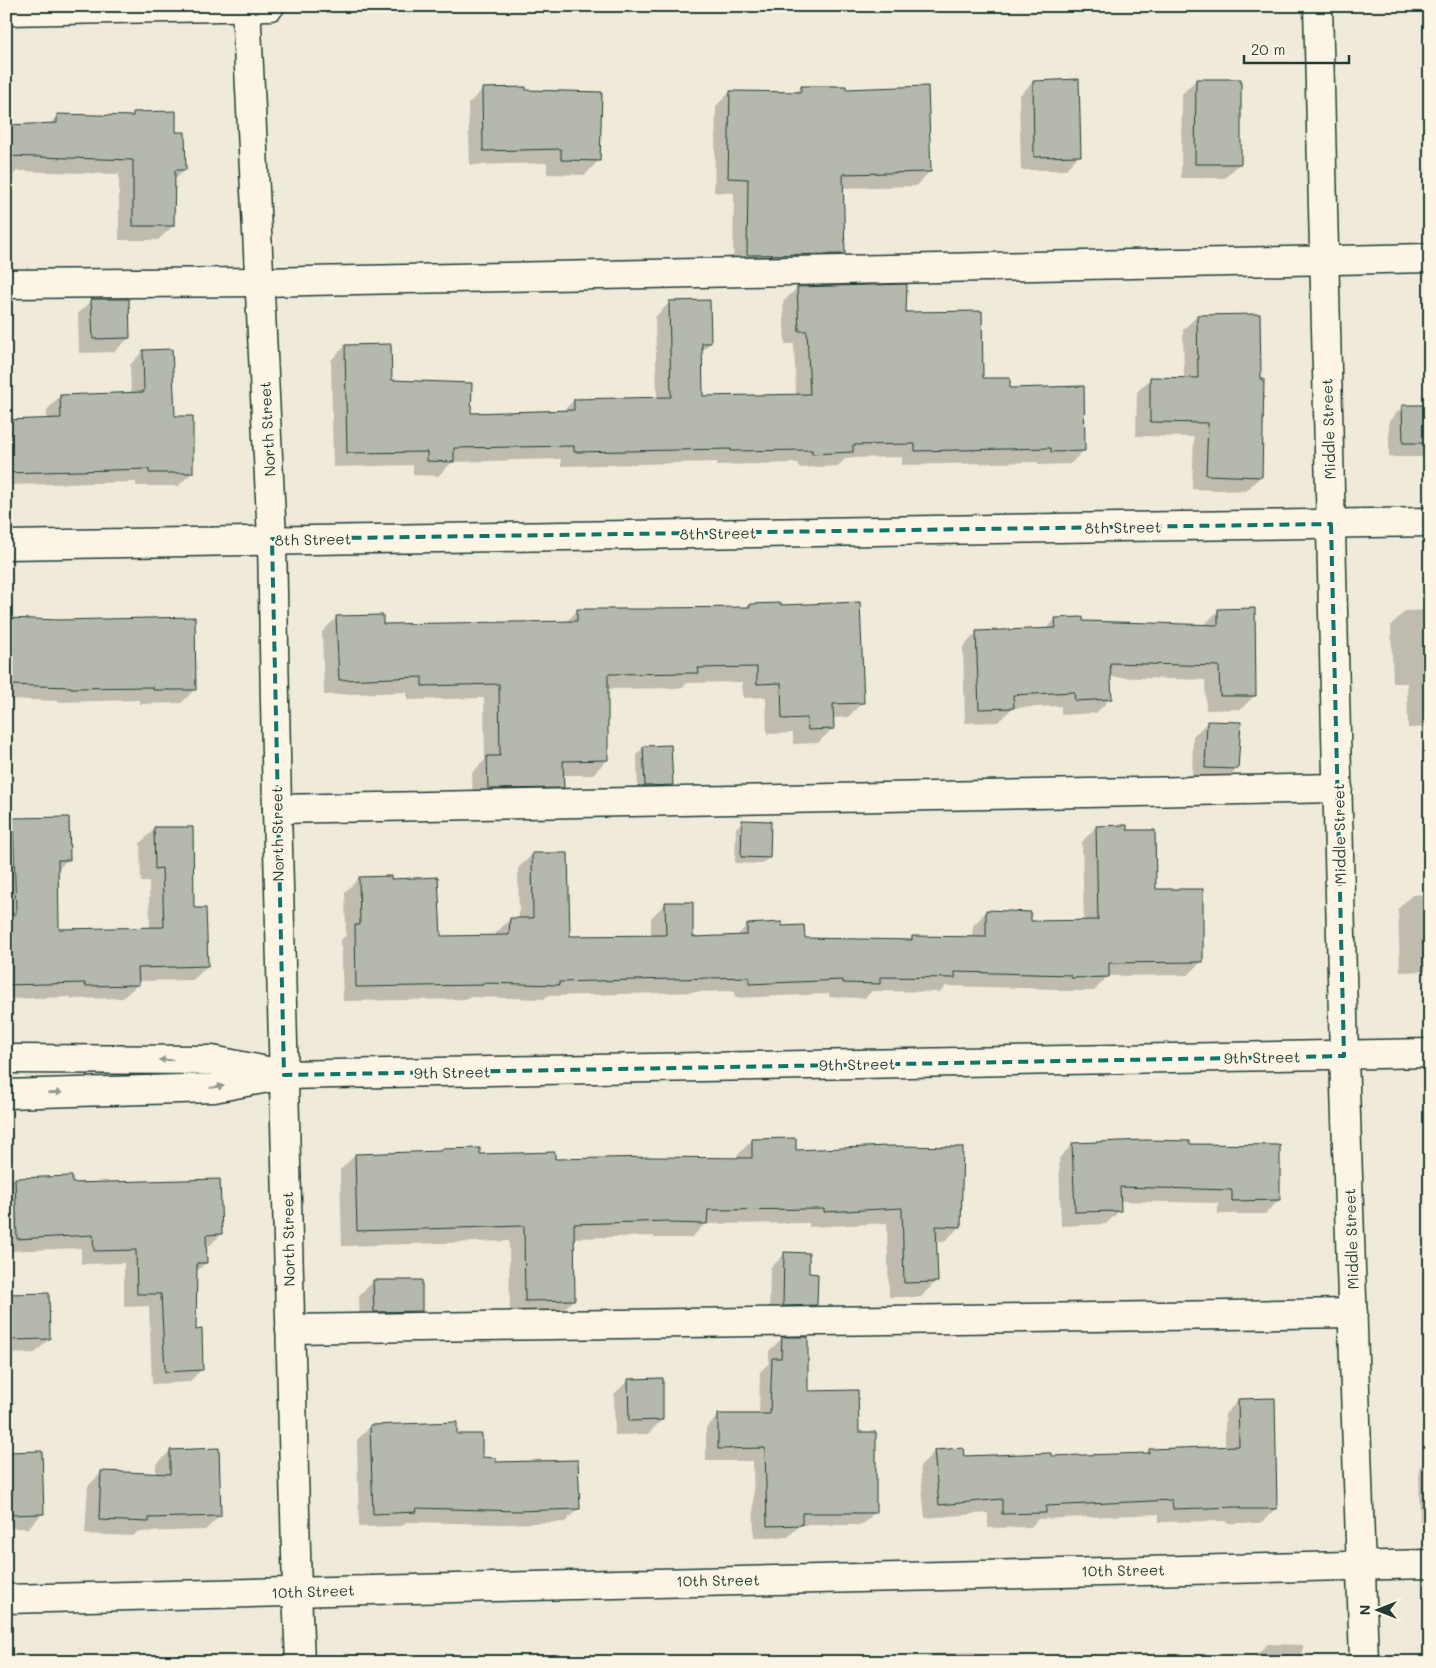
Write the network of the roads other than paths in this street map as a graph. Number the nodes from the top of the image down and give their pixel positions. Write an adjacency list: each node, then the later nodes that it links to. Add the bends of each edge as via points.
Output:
1 (246, 6): 2 (street); 4 (street); 7 (street, North Street)
2 (270, 6)
3 (1318, 6): 6 (street, Middle Street)
4 (6, 11)
5 (1430, 258): 6 (street)
6 (1324, 261): 7 (street); 10 (street, Middle Street)
7 (260, 282): 8 (street); 11 (street, North Street)
8 (6, 284)
9 (1430, 522): 10 (street, 8th Street)
10 (1331, 524): 11 (street, 8th Street); 13 (street, Middle Street)
11 (272, 540): 12 (street, 8th Street); 14 (street, North Street)
12 (6, 545)
13 (1338, 788): 14 (street); 16 (street, Middle Street)
14 (276, 809): 18 (street, North Street)
15 (1430, 1054): 16 (street, 9th Street)
16 (1344, 1056): 18 (street, 9th Street); 20 (street, Middle Street)
17 (6, 1060): 18 (street, 9th Street, one-way to 17, via 212,1060)
18 (284, 1074): 19 (street, 9th Street, one-way to 18, via 214,1088); 21 (street, North Street)
19 (6, 1094)
20 (1353, 1312): 21 (street); 22 (street, Middle Street)
21 (290, 1329): 24 (street, North Street)
22 (1360, 1564): 23 (street, 10th Street); 24 (street, 10th Street); 27 (street, Middle Street)
23 (1430, 1564)
24 (297, 1591): 25 (street, 10th Street); 26 (street, North Street)
25 (6, 1599)
26 (300, 1662)
27 (1364, 1662)

